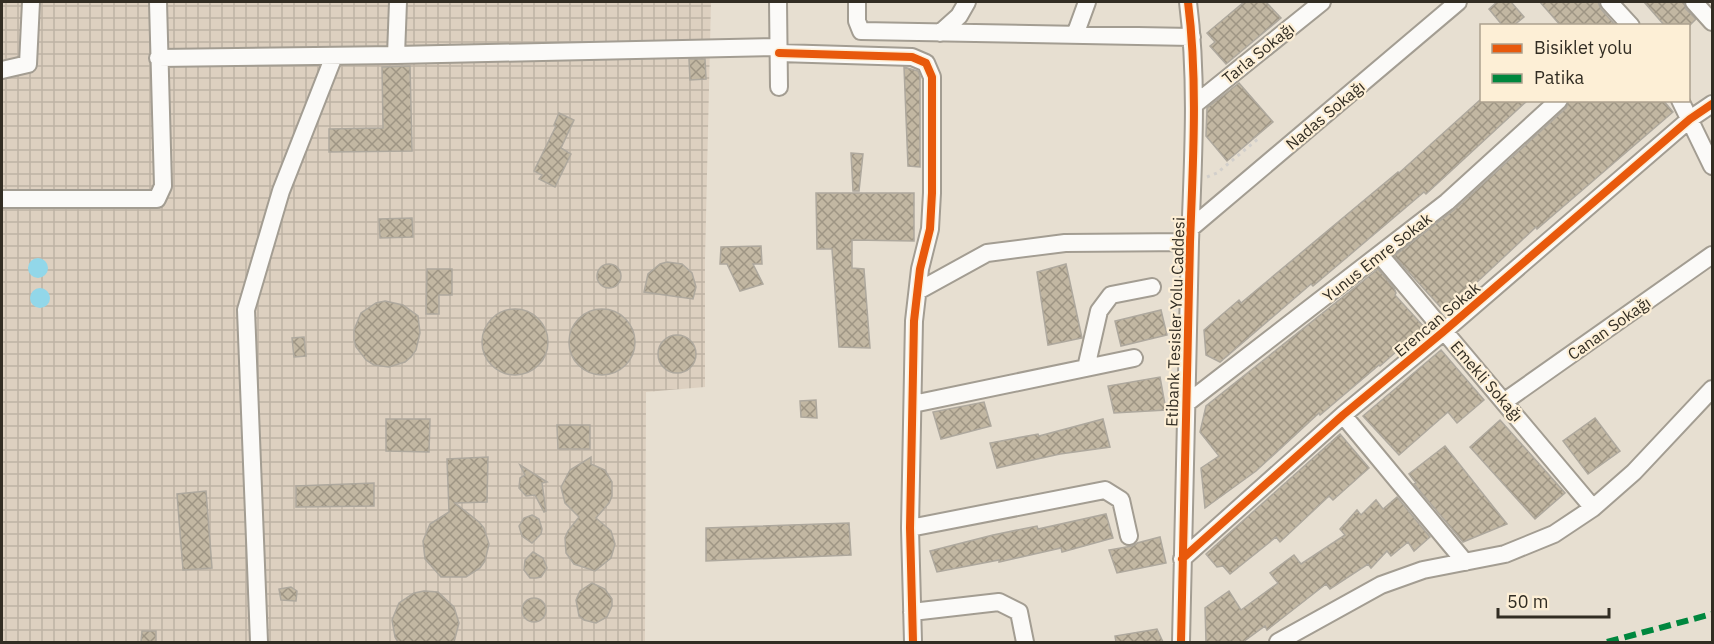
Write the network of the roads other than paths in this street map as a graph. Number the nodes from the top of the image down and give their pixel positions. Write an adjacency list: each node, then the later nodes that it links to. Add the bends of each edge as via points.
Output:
1 (31, 2): 22 (street, via 28,64)
2 (158, 2): 21 (street)
3 (398, 2): 19 (street)
4 (778, 2): 18 (street)
5 (857, 2): 15 (street, via 861,31)
6 (966, 2): 15 (street, via 959,16)
7 (1087, 2): 16 (street)
8 (1188, 2): 17 (street, Etibank Tesisler Yolu Caddesi)
9 (1322, 2): 27 (street, Tarla Sokağı)
10 (1458, 2): 31 (street, Nadas Sokağı)
11 (1609, 2): 14 (street)
12 (1694, 2): 13 (street)
13 (1713, 22)
14 (1629, 24)
15 (940, 33): 16 (street)
16 (1075, 35): 17 (street)
17 (1192, 38): 27 (street, Etibank Tesisler Yolu Caddesi)
18 (779, 50): 19 (street); 23 (street); 35 (street, via 912,57 926,63 932,77 932,193 930,229)
19 (396, 55): 20 (street)
20 (334, 56): 21 (street); 50 (street, via 281,191 246,310)
21 (158, 58): 30 (street, via 163,186 157,198)
22 (2, 70)
23 (779, 87)
24 (1556, 102): 32 (street, Yunus Emre Sokak, via 1447,202)
25 (1681, 102): 28 (street)
26 (1713, 104): 28 (street, Erencan Sokak)
27 (1194, 105): 31 (street, Etibank Tesisler Yolu Caddesi)
28 (1690, 119): 29 (street); 36 (street, Erencan Sokak)
29 (1713, 166)
30 (2, 199)
31 (1191, 235): 35 (street, via 1065,243 987,253); 41 (street, Etibank Tesisler Yolu Caddesi)
32 (1380, 255): 36 (street, Emekli Sokağı); 41 (street, Yunus Emre Sokak)
33 (1713, 255): 40 (street, Canan Sokağı)
34 (1152, 287): 38 (street, via 1111,295 1099,311)
35 (918, 291): 42 (street)
36 (1443, 332): 40 (street, Emekli Sokağı); 43 (street, Erencan Sokak)
37 (1134, 358): 38 (street)
38 (1086, 368): 42 (street)
39 (1713, 389): 44 (street, via 1634,472)
40 (1505, 401): 44 (street, Emekli Sokağı)
41 (1187, 403): 47 (street, Etibank Tesisler Yolu Caddesi)
42 (913, 404): 45 (street)
43 (1343, 415): 47 (street, Erencan Sokak); 48 (street)
44 (1593, 508): 48 (street, via 1554,534 1505,554)
45 (910, 528): 46 (street, via 1105,490 1121,500); 49 (street)
46 (1129, 536)
47 (1182, 559): 53 (street, Etibank Tesisler Yolu Caddesi)
48 (1464, 562): 54 (street, via 1423,570 1380,585)
49 (912, 612): 51 (street); 52 (street, via 999,602 1019,612)
50 (259, 642)
51 (913, 642)
52 (1024, 642)
53 (1181, 642)
54 (1278, 642)

